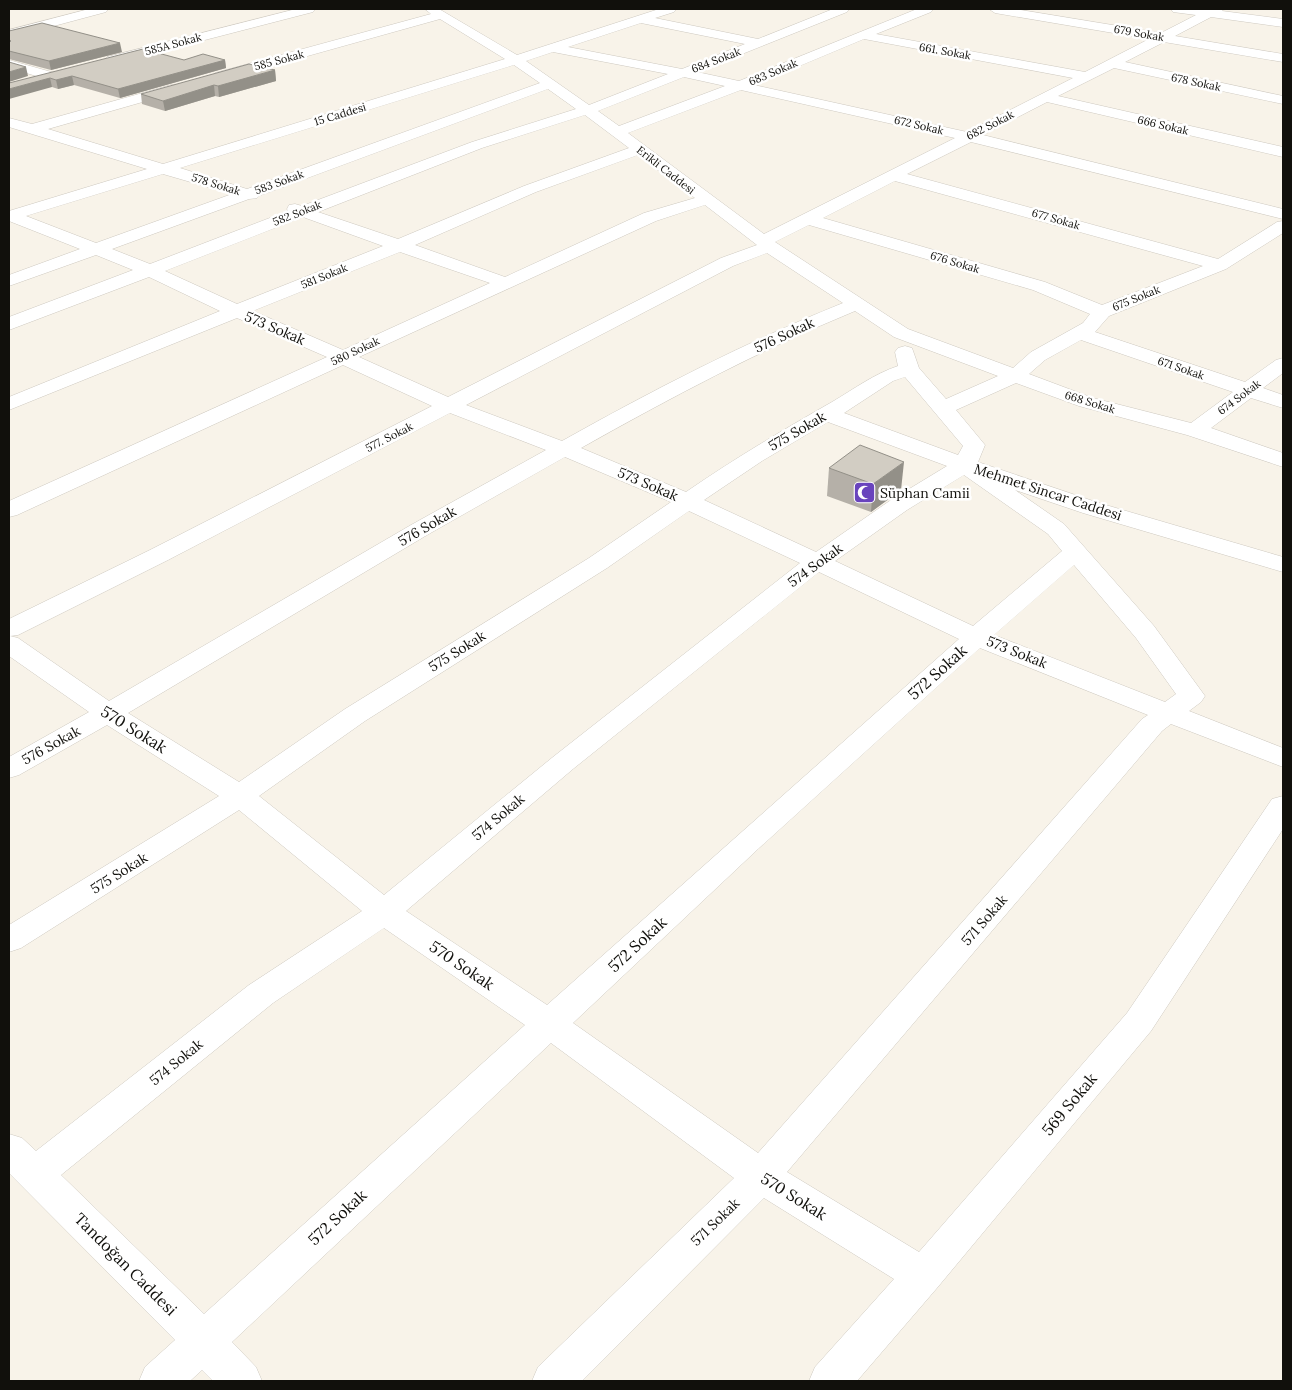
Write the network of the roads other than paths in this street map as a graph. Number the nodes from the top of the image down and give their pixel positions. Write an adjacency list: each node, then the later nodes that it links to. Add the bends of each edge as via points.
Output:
1 (102, 9): 14 (street)
2 (309, 9): 26 (street, 585A Sokak)
3 (670, 9): 10 (street, 15 Caddesi)
4 (843, 9): 13 (street, 684 Sokak)
5 (927, 9): 18 (street, 683 Sokak)
6 (995, 9): 19 (street, 679 Sokak)
7 (1177, 9): 8 (street)
8 (1213, 11): 12 (street); 19 (street, 682 Sokak)
9 (436, 12): 23 (street, Erikli Caddesi); 36 (street, 585 Sokak)
10 (640, 19): 20 (street); 21 (street, 15 Caddesi)
11 (16, 20): 14 (street)
12 (1283, 23)
13 (806, 25): 15 (street); 20 (street, 684 Sokak)
14 (38, 26): 17 (street)
15 (824, 28)
16 (843, 32): 18 (street, 661. Sokak)
17 (9, 34)
18 (861, 35): 28 (street, 661. Sokak); 31 (street, 683 Sokak)
19 (1164, 37): 22 (street, 679 Sokak); 24 (street, 682 Sokak)
20 (760, 43): 27 (street, 684 Sokak)
21 (553, 48): 23 (street, 15 Caddesi); 27 (street, 672 Sokak)
22 (1283, 58)
23 (516, 60): 30 (street, Erikli Caddesi); 41 (street, 15 Caddesi)
24 (1110, 63): 28 (street, 682 Sokak); 33 (street, 678 Sokak)
25 (9, 64): 29 (street, via 55,75)
26 (98, 64)
27 (683, 73): 31 (street, 672 Sokak); 34 (street, 684 Sokak)
28 (1085, 76): 32 (street, 682 Sokak)
29 (25, 83)
30 (550, 84): 34 (street, Erikli Caddesi); 43 (street, 583 Sokak)
31 (739, 86): 37 (street, 683 Sokak); 38 (street, 672 Sokak)
32 (1043, 97): 38 (street, 682 Sokak); 40 (street, 666 Sokak)
33 (1283, 100)
34 (587, 110): 37 (street, Erikli Caddesi); 46 (street, 582 Sokak, via 476,145)
35 (9, 122): 36 (street, 578 Sokak)
36 (30, 128): 41 (street, 578 Sokak)
37 (617, 132): 39 (street, Erikli Caddesi)
38 (968, 136): 42 (street, 682 Sokak); 47 (street, 672 Sokak)
39 (640, 149): 44 (street, Erikli Caddesi); 51 (street, 581 Sokak, via 530,189)
40 (1283, 152)
41 (164, 169): 43 (street, 578 Sokak); 45 (street, 15 Caddesi)
42 (891, 175): 48 (street, 682 Sokak); 53 (street, 677 Sokak)
43 (246, 194): 46 (street, 578 Sokak); 52 (street, 583 Sokak)
44 (705, 200): 50 (street, Erikli Caddesi); 56 (street, 580 Sokak, via 650,217)
45 (14, 212): 52 (street, 573 Sokak)
46 (302, 212): 51 (street, 578 Sokak); 54 (street, 582 Sokak)
47 (1283, 214)
48 (807, 219): 50 (street, 682 Sokak); 59 (street, 676 Sokak, via 1038,286)
49 (1283, 226): 53 (street, 675 Sokak)
50 (765, 243): 57 (street, Erikli Caddesi); 70 (street, 577. Sokak)
51 (401, 245): 56 (street, 578 Sokak); 58 (street, 581 Sokak)
52 (96, 249): 54 (street, 573 Sokak); 55 (street, 583 Sokak)
53 (1220, 265): 59 (street, 675 Sokak)
54 (149, 270): 58 (street, 573 Sokak); 60 (street, 582 Sokak)
55 (9, 282)
56 (506, 283): 63 (street, 580 Sokak)
57 (857, 304): 61 (street, Erikli Caddesi); 74 (street, 576 Sokak, via 792,330)
58 (235, 311): 63 (street, 573 Sokak); 69 (street, 581 Sokak)
59 (1102, 312): 62 (street, 675 Sokak, via 1090,327)
60 (9, 324)
61 (900, 333): 65 (street, Mehmet Sincar Caddesi); 66 (street, 668 Sokak)
62 (1079, 333): 66 (street, 675 Sokak, via 1038,356); 67 (street, 671 Sokak)
63 (342, 357): 70 (street, 573 Sokak); 78 (street, 580 Sokak)
64 (1283, 364): 67 (street, 674 Sokak)
65 (910, 368): 71 (street, Mehmet Sincar Caddesi); 72 (street, 575 Sokak, via 886,377)
66 (1015, 376): 71 (street, 675 Sokak); 73 (street, 668 Sokak, via 1086,402)
67 (1247, 390): 68 (street, 671 Sokak); 73 (street, 674 Sokak)
68 (1283, 402)
69 (9, 404)
70 (450, 406): 74 (street, 573 Sokak); 82 (street, 577. Sokak)
71 (943, 408): 76 (street, Mehmet Sincar Caddesi, via 974,445)
72 (827, 414): 76 (street); 77 (street, 575 Sokak, via 754,456)
73 (1195, 430): 75 (street, 668 Sokak)
74 (564, 448): 77 (street, 573 Sokak); 86 (street, 576 Sokak)
75 (1283, 460)
76 (965, 465): 79 (street, 571 Sokak, via 1056,529); 80 (street, Mehmet Sincar Caddesi, via 1091,508); 81 (street, 574 Sokak, via 899,505)
77 (687, 501): 81 (street, 573 Sokak); 89 (street, 575 Sokak, via 598,563 355,715)
78 (9, 510)
79 (1075, 552): 83 (street, 572 Sokak); 85 (street, 571 Sokak, via 1145,632 1191,696)
80 (1278, 556)
81 (816, 563): 83 (street, 573 Sokak); 91 (street, 574 Sokak, via 563,762)
82 (9, 629)
83 (976, 637): 85 (street, 573 Sokak); 93 (street, 572 Sokak)
84 (9, 644): 86 (street, 570 Sokak)
85 (1169, 712): 87 (street, 573 Sokak); 95 (street, 571 Sokak, via 1152,725)
86 (108, 713): 88 (street, 576 Sokak); 89 (street, 570 Sokak)
87 (1283, 758)
88 (9, 769)
89 (240, 796): 91 (street, 570 Sokak); 92 (street, 575 Sokak)
90 (1283, 806): 96 (street, 569 Sokak, via 1139,1022)
91 (384, 912): 93 (street, 570 Sokak); 94 (street, 574 Sokak, via 260,994)
92 (9, 940)
93 (549, 1024): 95 (street, 570 Sokak); 97 (street, 572 Sokak)
94 (22, 1162): 97 (street, Tandoğan Caddesi)
95 (762, 1176): 96 (street, 570 Sokak); 101 (street, 571 Sokak)
96 (923, 1276): 98 (street, 569 Sokak)
97 (202, 1341): 99 (street, 572 Sokak); 100 (street, Tandoğan Caddesi)
98 (836, 1380)
99 (160, 1381)
100 (241, 1381)
101 (554, 1381)

